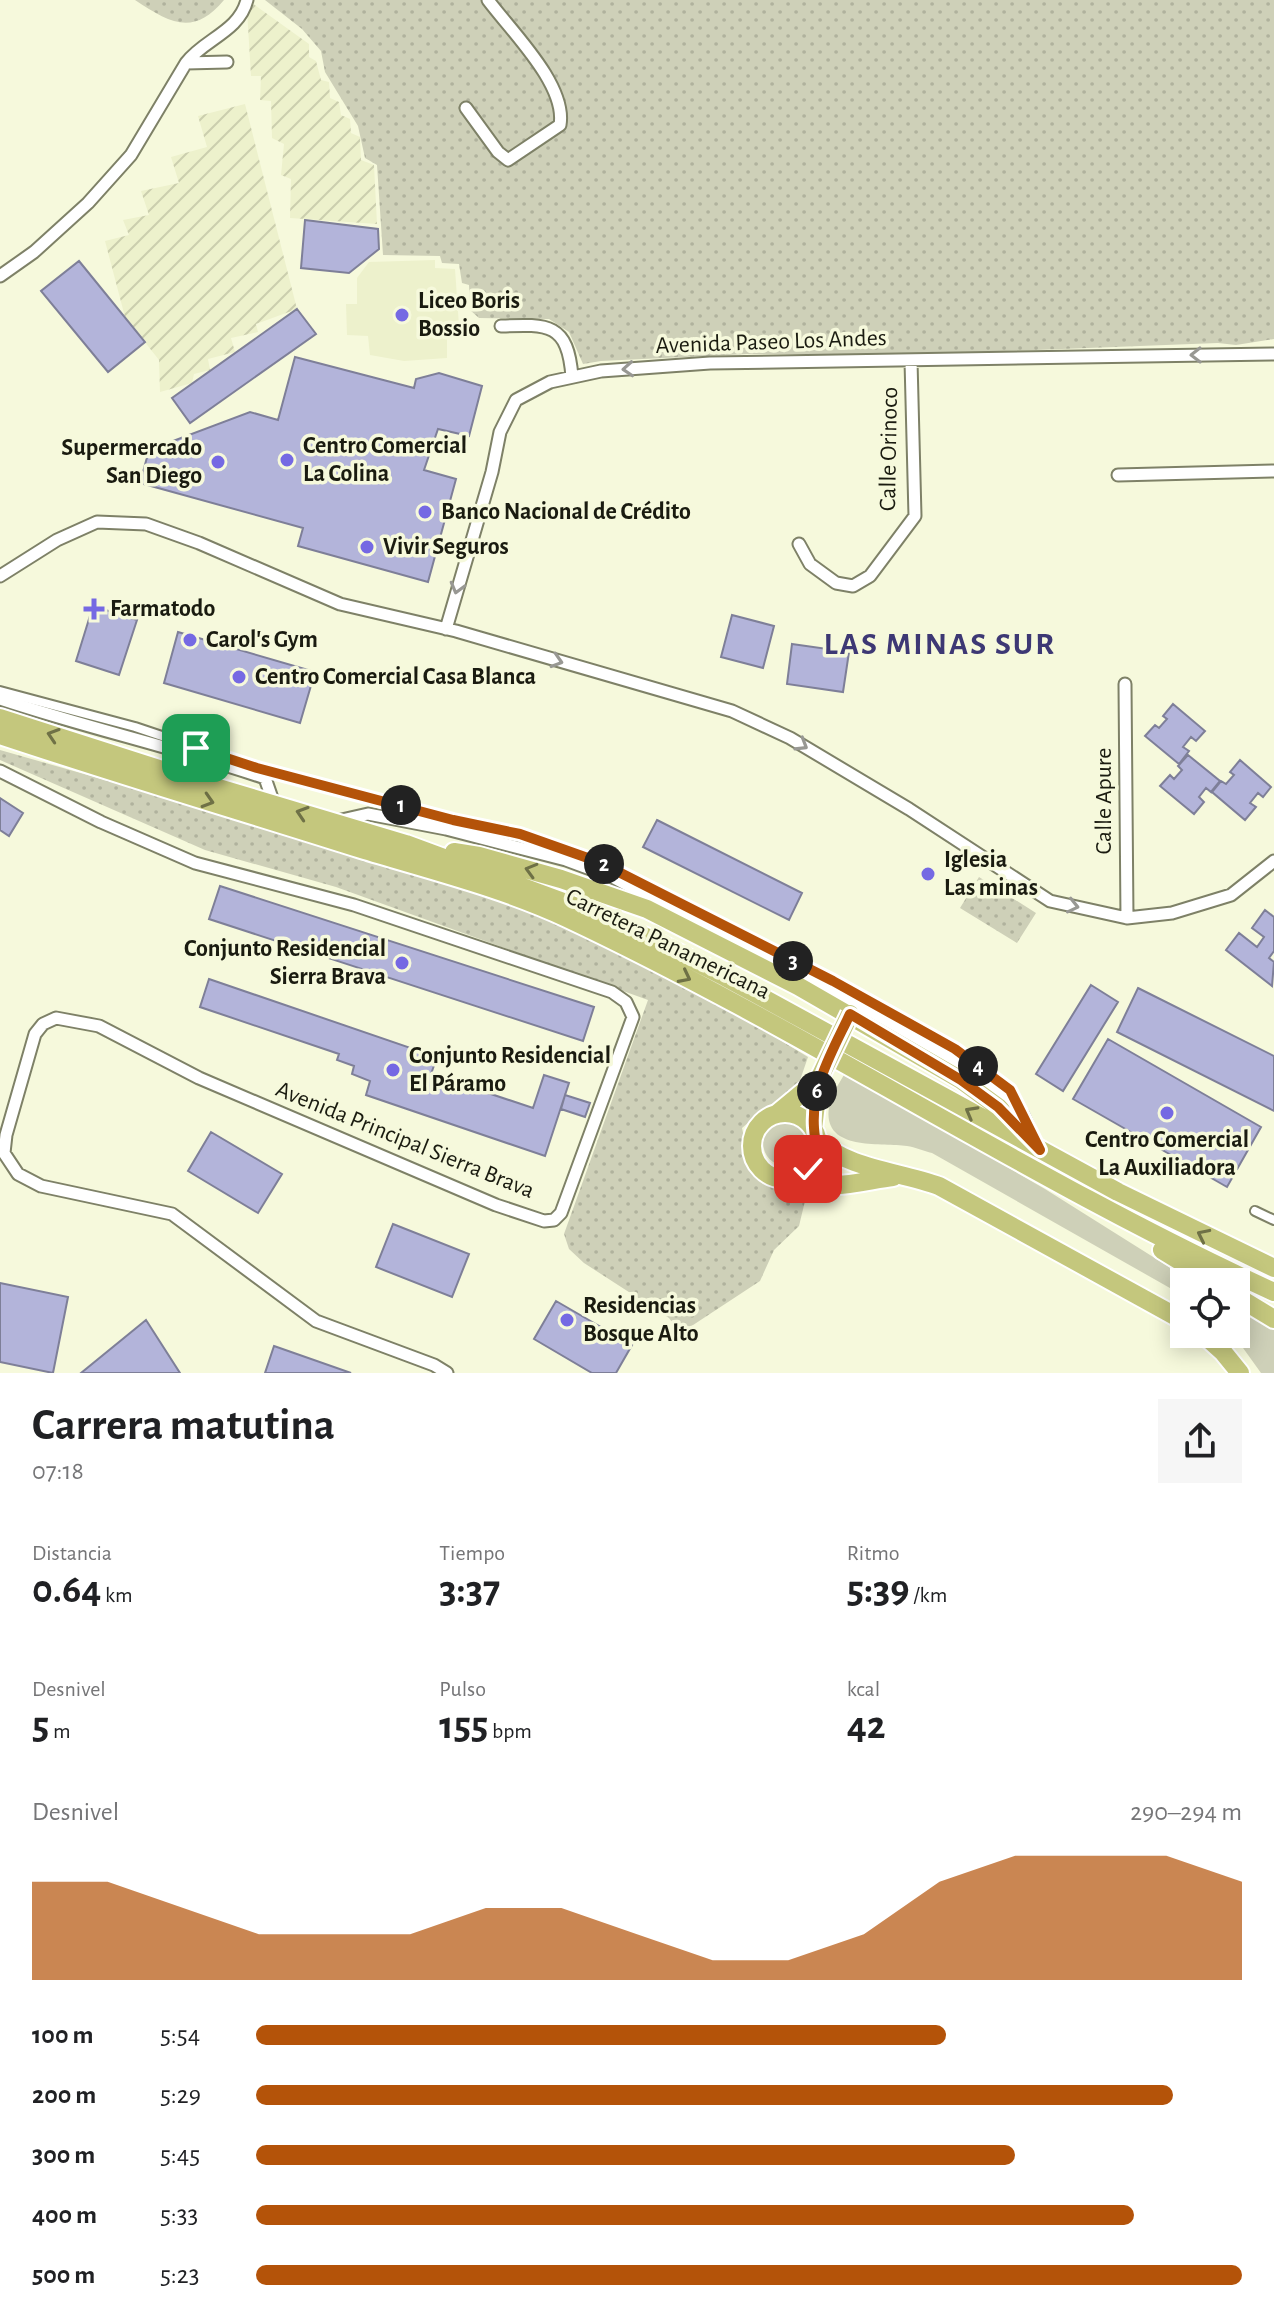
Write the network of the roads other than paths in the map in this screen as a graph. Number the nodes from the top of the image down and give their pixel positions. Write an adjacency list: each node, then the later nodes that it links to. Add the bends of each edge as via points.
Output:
1 (247, 0): 4 (street, via 243,15)
2 (488, 0): 5 (street, via 550,82 562,115 560,125 508,160)
3 (227, 62): 4 (street)
4 (186, 63): 6 (street, via 122,164 88,203)
5 (466, 108)
6 (0, 276)
7 (501, 326): 10 (street, via 548,327 562,335)
8 (1274, 354): 9 (street, Avenida Paseo Los Andes, one-way to 9)
9 (911, 361): 10 (street, Avenida Paseo Los Andes, one-way to 10, via 710,363); 13 (street, Calle Orinoco, via 915,516 870,576 853,586 836,583 810,564)
10 (572, 377): 15 (street, Avenida Paseo Los Andes, one-way to 15, via 516,400 500,432)
11 (1274, 471): 12 (street)
12 (1118, 475)
13 (799, 544)
14 (0, 576): 15 (street, via 97,522 146,524 340,604)
15 (451, 630): 26 (street, one-way to 26, via 732,711 790,738 909,809 1050,901)
16 (1125, 684): 26 (street, Calle Apure)
17 (0, 691): 30 (street, via 135,727 257,768 520,834 599,862 955,1049 1010,1090)
18 (0, 699): 22 (street, via 265,778)
19 (0, 718): 22 (main road, Carretera Panamericana, one-way to 19)
20 (0, 735): 35 (main road, Carretera Panamericana, one-way to 35, via 564,916 794,1033)
21 (0, 771): 45 (street, Avenida Principal Sierra Brava, via 195,863 354,905 612,992 626,1002 633,1017 561,1213 544,1221 213,1084 99,1026 56,1018 35,1034 5,1144 4,1153 18,1174 41,1186 172,1214 316,1321)
22 (274, 804): 23 (main road, Carretera Panamericana, one-way to 22)
23 (332, 823): 24 (main road, Carretera Panamericana); 30 (street, via 368,814 446,829 612,877 934,1047 974,1072)
24 (406, 844): 27 (main road, one-way to 24, via 647,909 479,856); 32 (main road, Carretera Panamericana, one-way to 24, via 653,940)
25 (1274, 861): 26 (street, via 1231,895 1172,913)
26 (1127, 918)
27 (850, 1014): 28 (main road, bridge); 32 (main road, via 961,1080 998,1107)
28 (819, 1079): 29 (main road); 31 (main road)
29 (778, 1113): 31 (main road, via 798,1115); 33 (main road, via 755,1131 756,1161 780,1178)
30 (1023, 1115): 32 (street)
31 (815, 1135): 33 (main road, via 814,1161); 34 (main road, via 830,1152 848,1160)
32 (1040, 1150): 39 (main road, Carretera Panamericana, one-way to 32)
33 (800, 1175): 34 (main road, via 822,1185)
34 (910, 1176): 42 (main road, via 951,1192)
35 (1044, 1177): 38 (main road); 40 (main road, Carretera Panamericana)
36 (1255, 1211): 37 (street)
37 (1274, 1220)
38 (1191, 1268)
39 (1274, 1268)
40 (1274, 1292)
41 (1250, 1304): 43 (main road)
42 (1170, 1313)
43 (1274, 1319)
44 (1219, 1348): 46 (main road)
45 (447, 1373)
46 (1240, 1373)

